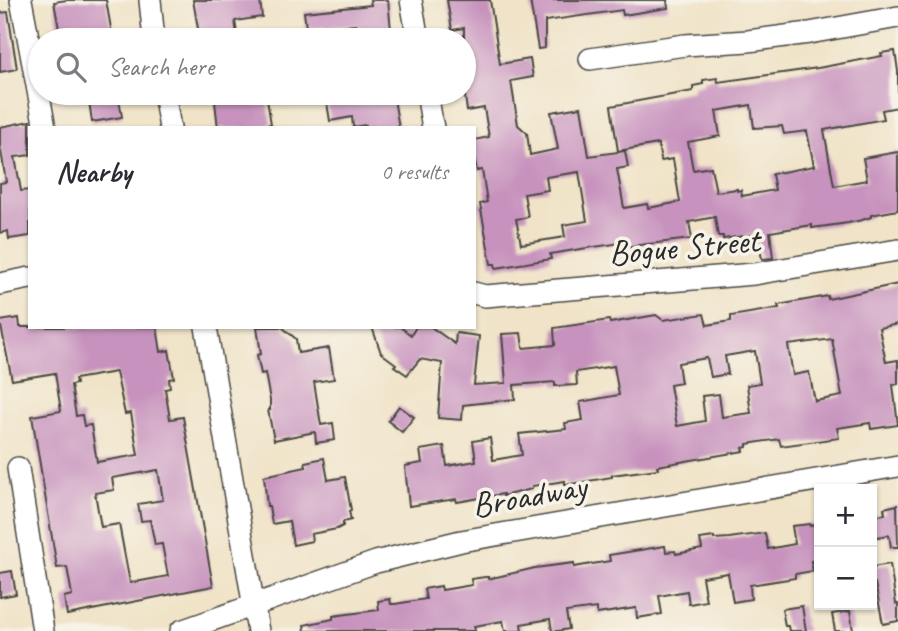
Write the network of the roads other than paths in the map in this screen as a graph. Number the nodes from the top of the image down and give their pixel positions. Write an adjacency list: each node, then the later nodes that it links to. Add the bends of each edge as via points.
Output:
1 (21, 0): 7 (street)
2 (150, 0): 5 (street)
3 (411, 0): 6 (street)
4 (898, 17): 8 (street, via 809,33)
5 (154, 28)
6 (416, 28)
7 (28, 37)
8 (590, 59)
9 (41, 105): 12 (street)
10 (166, 105): 13 (street)
11 (429, 105): 14 (street)
12 (45, 126)
13 (170, 126)
14 (433, 126)
15 (898, 250): 18 (street, Bogue Street, via 754,274)
16 (28, 278): 17 (street)
17 (0, 284)
18 (476, 294)
19 (206, 329): 22 (street)
20 (898, 466): 22 (street, Broadway, via 461,541 376,562)
21 (18, 468): 23 (street)
22 (253, 604): 24 (street, Broadway); 25 (street)
23 (43, 631)
24 (181, 631)
25 (258, 631)

